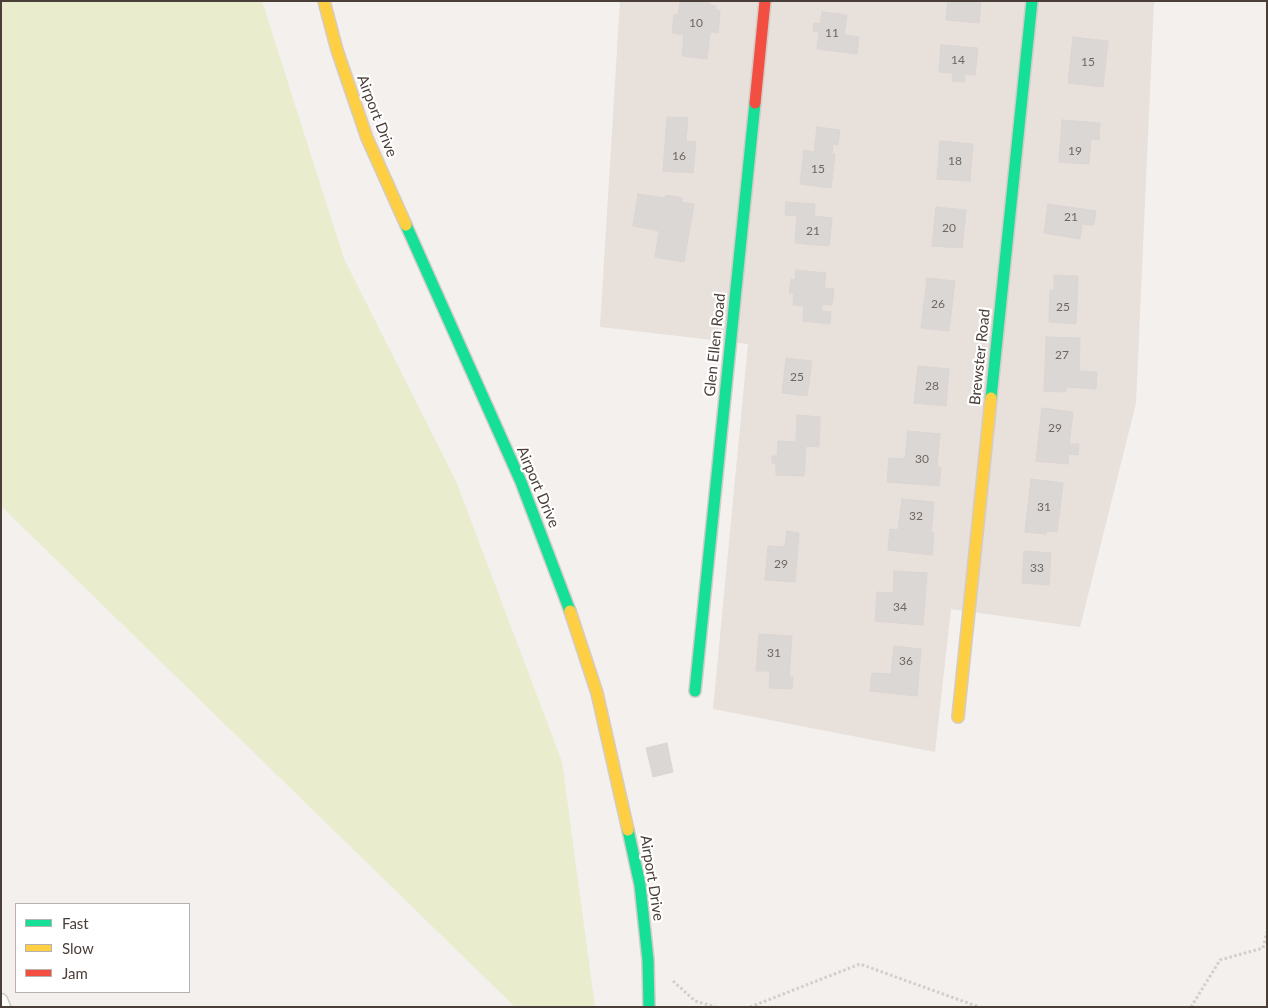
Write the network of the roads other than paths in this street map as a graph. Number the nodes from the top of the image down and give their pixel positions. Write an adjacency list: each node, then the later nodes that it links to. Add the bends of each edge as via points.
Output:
1 (324, 1): 8 (street, Airport Drive, via 336,50 367,138 521,482 579,634 614,762 640,885)
2 (765, 1): 4 (street, Glen Ellen Road)
3 (1032, 1): 5 (street, Brewster Road)
4 (695, 691)
5 (958, 717)
6 (1, 1000): 7 (lane)
7 (4, 1007)
8 (649, 1007)

